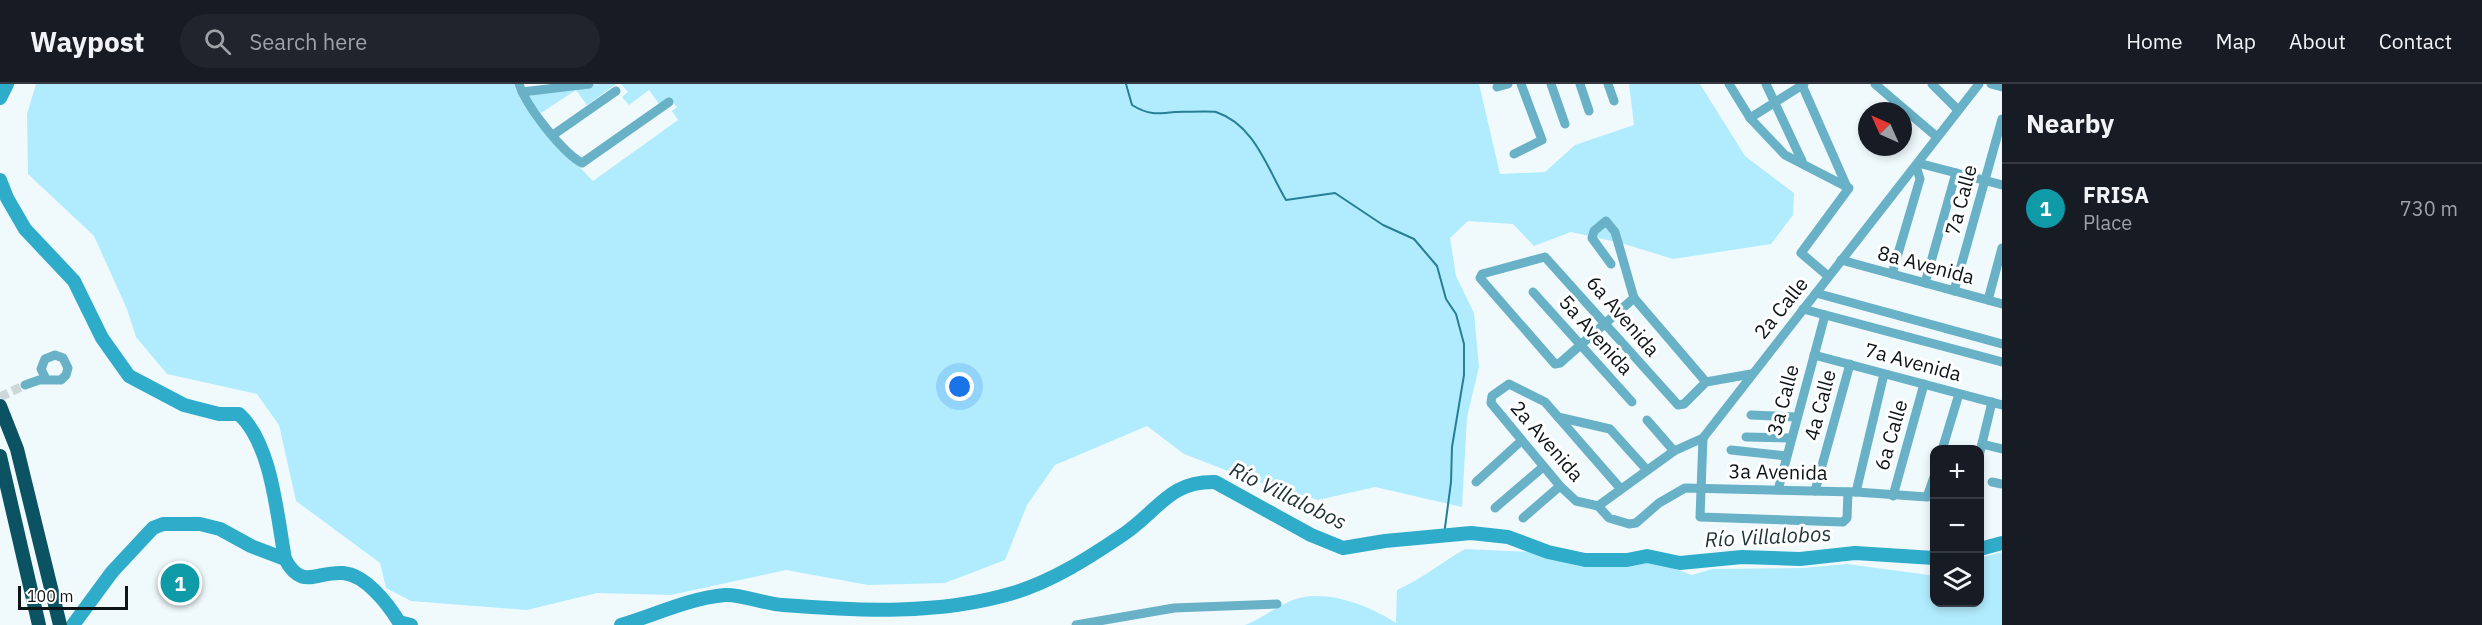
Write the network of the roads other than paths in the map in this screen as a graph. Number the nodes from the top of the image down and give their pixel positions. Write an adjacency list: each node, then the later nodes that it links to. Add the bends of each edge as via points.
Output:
1 (589, 84): 16 (street)
2 (1508, 84): 14 (street)
3 (1521, 84): 28 (street, via 1542,140)
4 (1551, 84): 25 (street)
5 (1580, 84): 22 (street)
6 (1608, 84): 18 (street)
7 (1729, 84): 23 (street)
8 (1766, 84): 20 (street)
9 (1803, 84): 20 (street); 34 (street)
10 (1932, 84): 21 (street)
11 (1979, 84): 21 (street, 2a Calle)
12 (1991, 84): 15 (street)
13 (1881, 86): 27 (street)
14 (1497, 87)
15 (2002, 87)
16 (520, 88): 26 (street)
17 (616, 91): 26 (street)
18 (1614, 101)
19 (669, 102): 26 (street, via 586,162 579,162)
20 (1775, 104): 23 (street); 29 (street)
21 (1959, 110): 27 (street, 2a Calle)
22 (1589, 111)
23 (1750, 118): 29 (street, via 1785,155)
24 (2002, 118): 32 (street, 7a Calle)
25 (1565, 124)
26 (553, 135)
27 (1937, 137): 30 (street, 2a Calle)
28 (1514, 154)
29 (1802, 161): 34 (street)
30 (1917, 164): 31 (street); 36 (street, 2a Calle); 38 (street, via 1920,179)
31 (1956, 173): 32 (street); 40 (street)
32 (1985, 180): 33 (street); 41 (street, 7a Calle)
33 (2002, 185)
34 (1847, 187): 39 (street, via 1847,194 1801,253)
35 (2002, 248): 45 (street)
36 (1841, 260): 38 (street, 8a Avenida); 39 (street, 2a Calle)
37 (1611, 264): 44 (street, via 1592,238 1606,221 1615,232)
38 (1892, 274): 40 (street, 8a Avenida)
39 (1828, 276): 43 (street, 2a Calle)
40 (1925, 283): 41 (street, 8a Avenida)
41 (1954, 291): 45 (street, 8a Avenida)
42 (1533, 292): 51 (street, 5a Avenida)
43 (1816, 293): 47 (street, 2a Calle); 50 (street)
44 (1634, 298): 49 (street); 58 (street)
45 (1988, 300): 46 (street, 8a Avenida)
46 (2002, 304)
47 (1803, 309): 48 (street); 55 (street, 2a Calle)
48 (1825, 315): 52 (street, 3a Calle); 53 (street)
49 (1607, 323): 51 (street); 51 (street, 6a Avenida, via 1548,258 1540,256 1482,274 1481,281 1553,362 1560,363); 58 (street, 6a Avenida, via 1676,404 1684,404)
50 (2002, 344)
51 (1581, 345): 62 (street, 5a Avenida)
52 (1814, 355): 54 (street, 7a Avenida); 68 (street, 3a Calle)
53 (2002, 362)
54 (1850, 364): 56 (street, 7a Avenida); 89 (street, 4a Calle)
55 (1751, 374): 58 (street); 71 (street, 2a Calle)
56 (1884, 374): 59 (street, 7a Avenida); 90 (street)
57 (46, 379): 60 (street)
58 (1706, 382)
59 (1924, 384): 61 (street, 7a Avenida); 92 (street, 6a Calle)
60 (25, 385)
61 (1959, 394): 63 (street, 7a Avenida); 74 (street)
62 (1632, 402)
63 (1992, 402): 64 (street, 7a Avenida); 75 (street)
64 (2002, 405)
65 (0, 406): 98 (highway, via 17,449)
66 (1751, 415): 68 (street)
67 (1558, 417): 73 (street, 2a Avenida, via 1545,402 1513,385 1503,386 1492,396 1491,403); 83 (street, via 1610,429); 86 (street)
68 (1796, 417): 72 (street, 3a Calle)
69 (1647, 420): 79 (street)
70 (1746, 436): 72 (street)
71 (1703, 438): 79 (street, 2a Calle); 87 (street)
72 (1791, 438): 81 (street, 3a Calle)
73 (1521, 442): 82 (street, 2a Avenida); 84 (street)
74 (1944, 445)
75 (1982, 445)
76 (1984, 448): 77 (street)
77 (2002, 448)
78 (1731, 450): 81 (street)
79 (1674, 451): 83 (street, 2a Calle)
80 (0, 456): 97 (highway)
81 (1786, 456): 88 (street, 3a Calle)
82 (1543, 467): 85 (street, 2a Avenida); 94 (street)
83 (1646, 470): 86 (street, 2a Calle)
84 (1476, 482)
85 (1560, 486): 93 (street, 2a Avenida, via 1576,501); 95 (street)
86 (1620, 488): 93 (street, 2a Calle)
87 (1700, 489): 88 (street, 3a Avenida); 90 (street, via 1702,517 1843,522); 93 (street, 3a Avenida, via 1679,490 1636,523 1614,521)
88 (1778, 490): 89 (street, 3a Avenida)
89 (1815, 491): 90 (street, 3a Avenida)
90 (1852, 492): 92 (street, 3a Avenida)
91 (1930, 492): 92 (street, 3a Avenida)
92 (1893, 496)
93 (1598, 506)
94 (1495, 508)
95 (1523, 518)
96 (1277, 604): 99 (street, via 1174,608)
97 (39, 625)
98 (60, 625)
99 (1076, 625)

